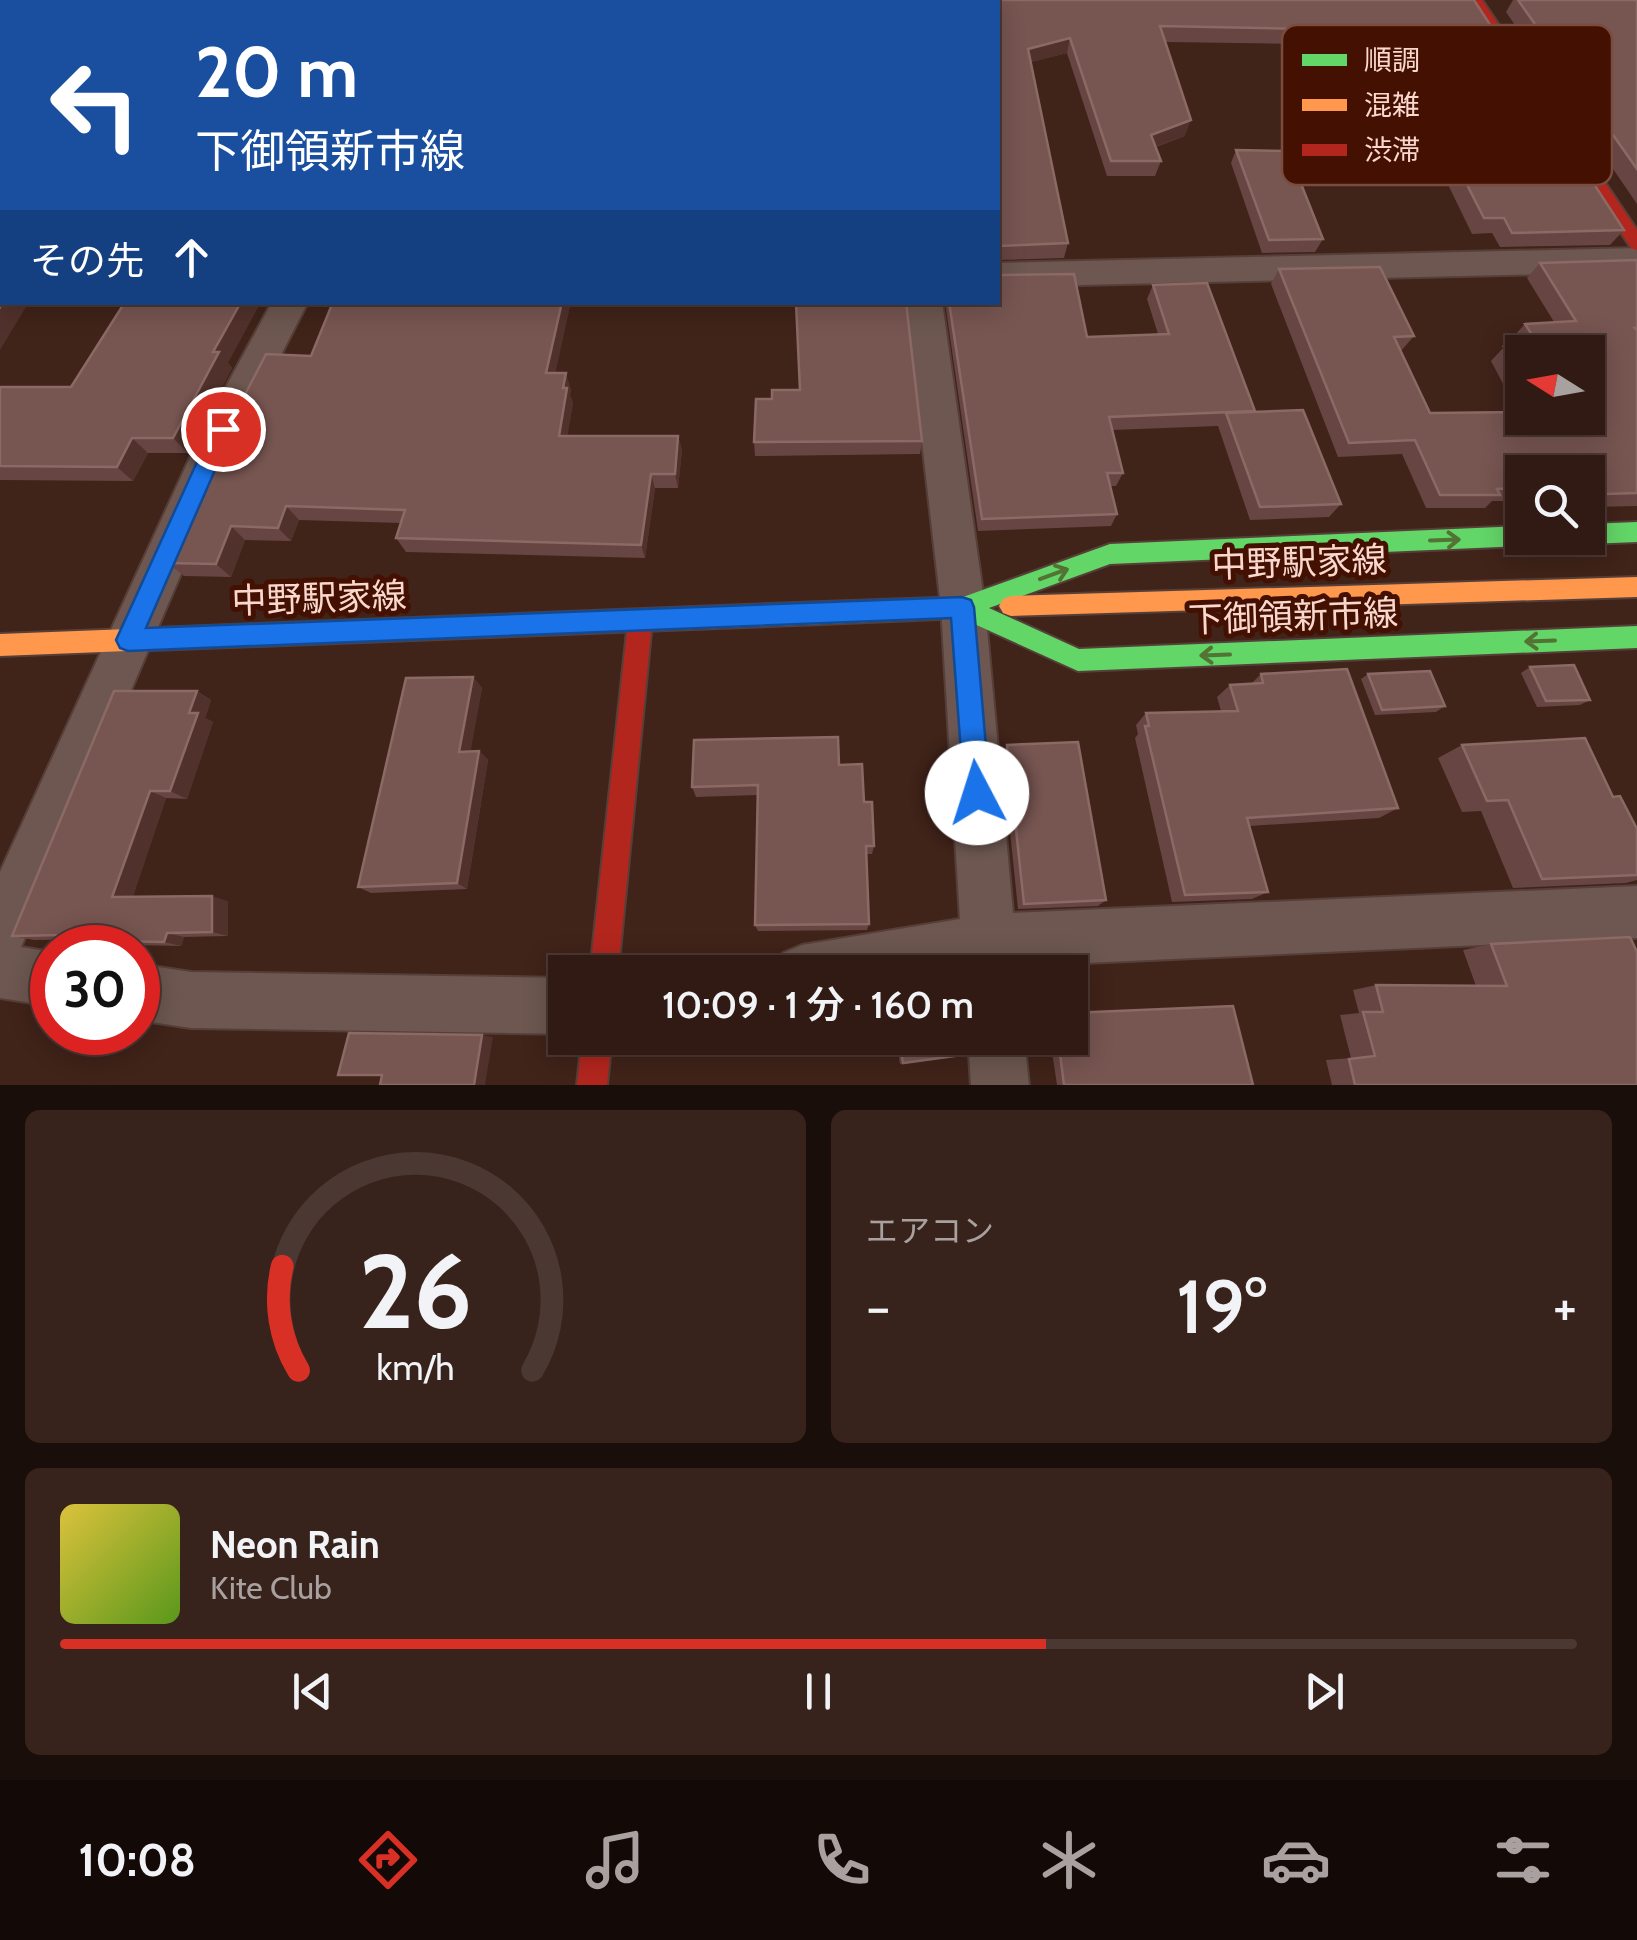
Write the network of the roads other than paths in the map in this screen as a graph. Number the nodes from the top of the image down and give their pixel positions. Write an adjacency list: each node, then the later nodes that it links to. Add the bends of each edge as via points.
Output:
1 (1475, 0): 2 (main road)
2 (1492, 25)
3 (1598, 185): 4 (main road)
4 (1637, 244)
5 (1637, 260): 6 (street)
6 (1000, 275)
7 (288, 305): 16 (street, via 223,429)
8 (924, 305): 13 (street)
9 (1637, 532): 10 (main road)
10 (1605, 533)
11 (1505, 537): 13 (main road, 下御領新市線, one-way to 11, via 1110,554)
12 (1637, 587): 13 (main road, 中野駅家線)
13 (962, 607): 14 (main road, 下御領新市線); 15 (main road, 下御領新市線, one-way to 13, via 1078,660); 21 (street)
14 (640, 622): 16 (main road, 中野駅家線); 20 (main road)
15 (1637, 637)
16 (128, 640): 17 (main road, 中野駅家線); 19 (street)
17 (0, 645)
18 (1637, 912): 22 (street)
19 (0, 932)
20 (606, 955)
21 (990, 955)
22 (1019, 955)
23 (0, 972): 24 (street)
24 (30, 976)
25 (160, 994): 26 (street)
26 (548, 1006)
27 (595, 1055): 29 (main road)
28 (997, 1055): 30 (street)
29 (592, 1085)
30 (1000, 1085)

